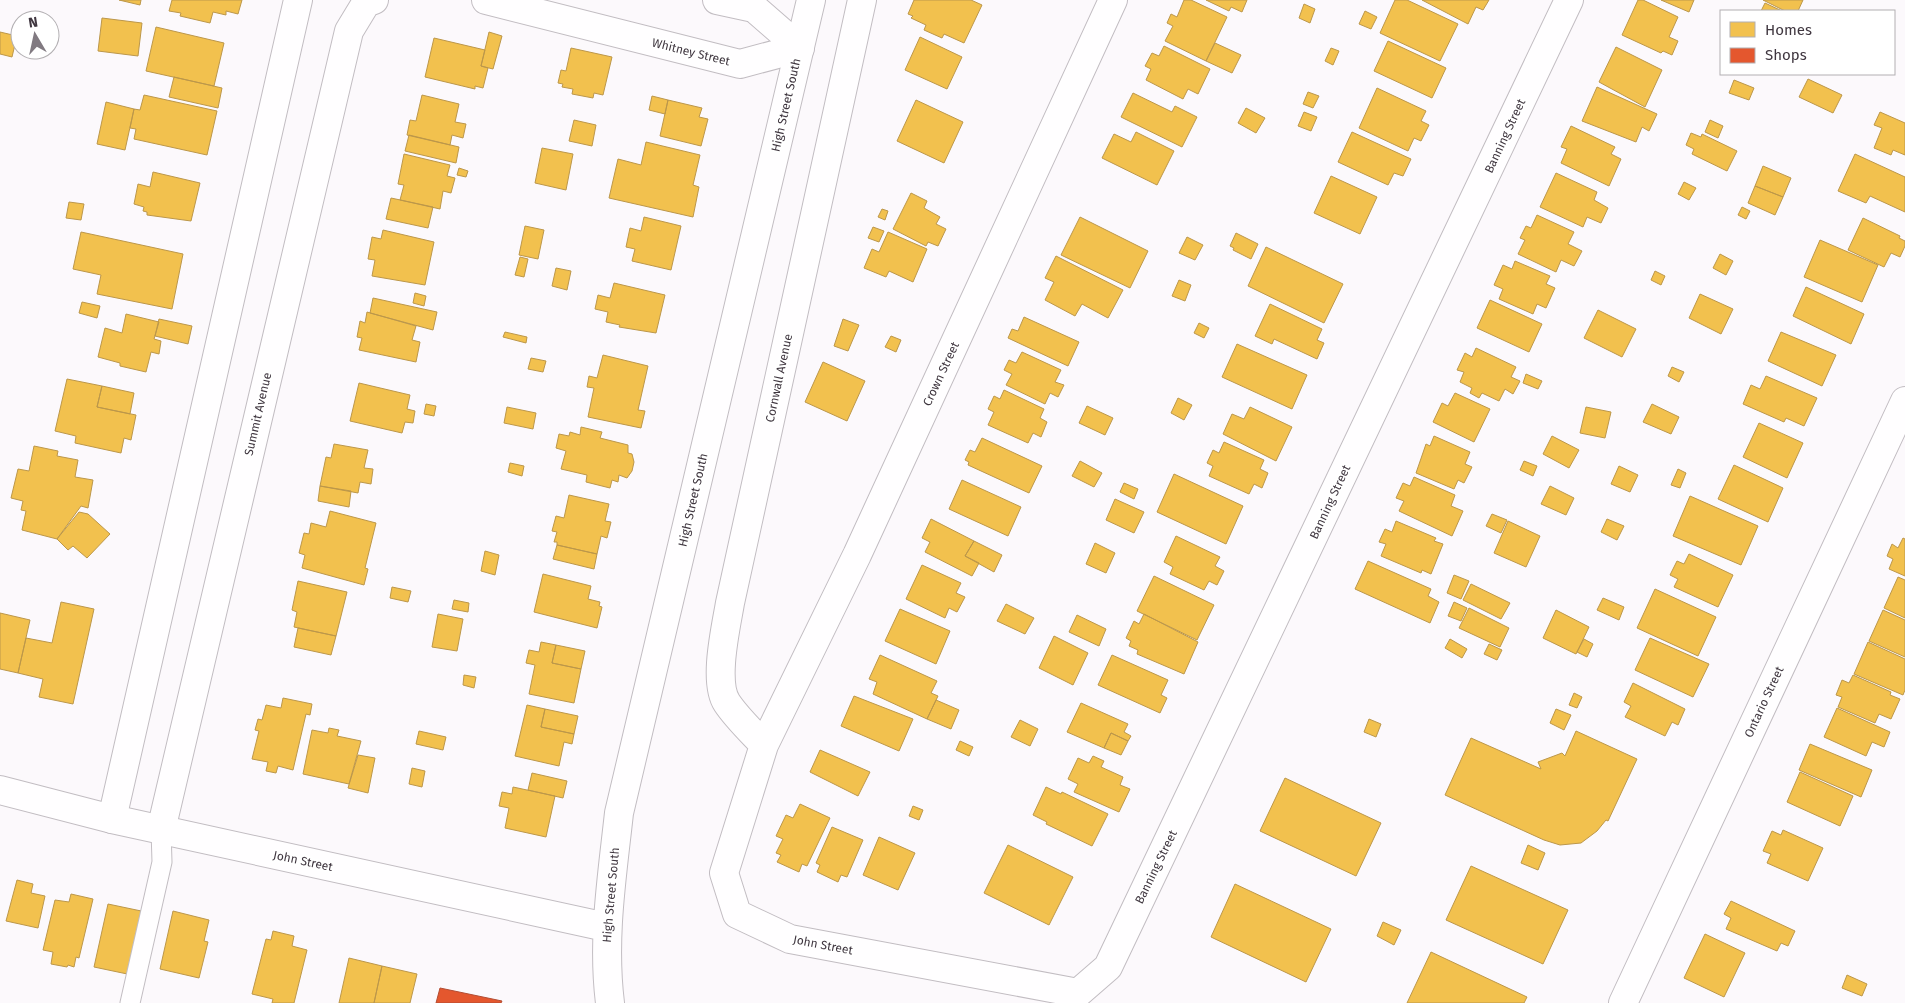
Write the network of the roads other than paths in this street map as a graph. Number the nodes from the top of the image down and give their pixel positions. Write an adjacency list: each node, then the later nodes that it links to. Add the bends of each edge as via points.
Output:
1 (298, 0): 13 (street)
2 (486, 0): 9 (street, Whitney Street, via 740,64)
3 (716, 0): 9 (street, via 754,8)
4 (810, 0): 9 (street, High Street South)
5 (862, 0): 11 (street, Cornwall Avenue, via 722,646 721,675 726,702)
6 (1113, 0): 11 (street, Crown Street, via 857,555)
7 (1569, 0): 16 (street, Banning Street, via 1108,967)
8 (370, 1): 14 (street, Summit Avenue, via 348,31)
9 (800, 48): 15 (street, High Street South, via 619,813)
10 (1905, 401): 19 (street, Ontario Street)
11 (764, 745): 16 (street, John Street, via 724,874 737,914 790,939)
12 (0, 790): 13 (street, John Street)
13 (112, 819): 14 (street, John Street)
14 (161, 830): 15 (street, John Street); 17 (lane, via 162,862)
15 (606, 927): 18 (street, High Street South)
16 (1079, 998)
17 (130, 1003)
18 (610, 1003)
19 (1623, 1003)

